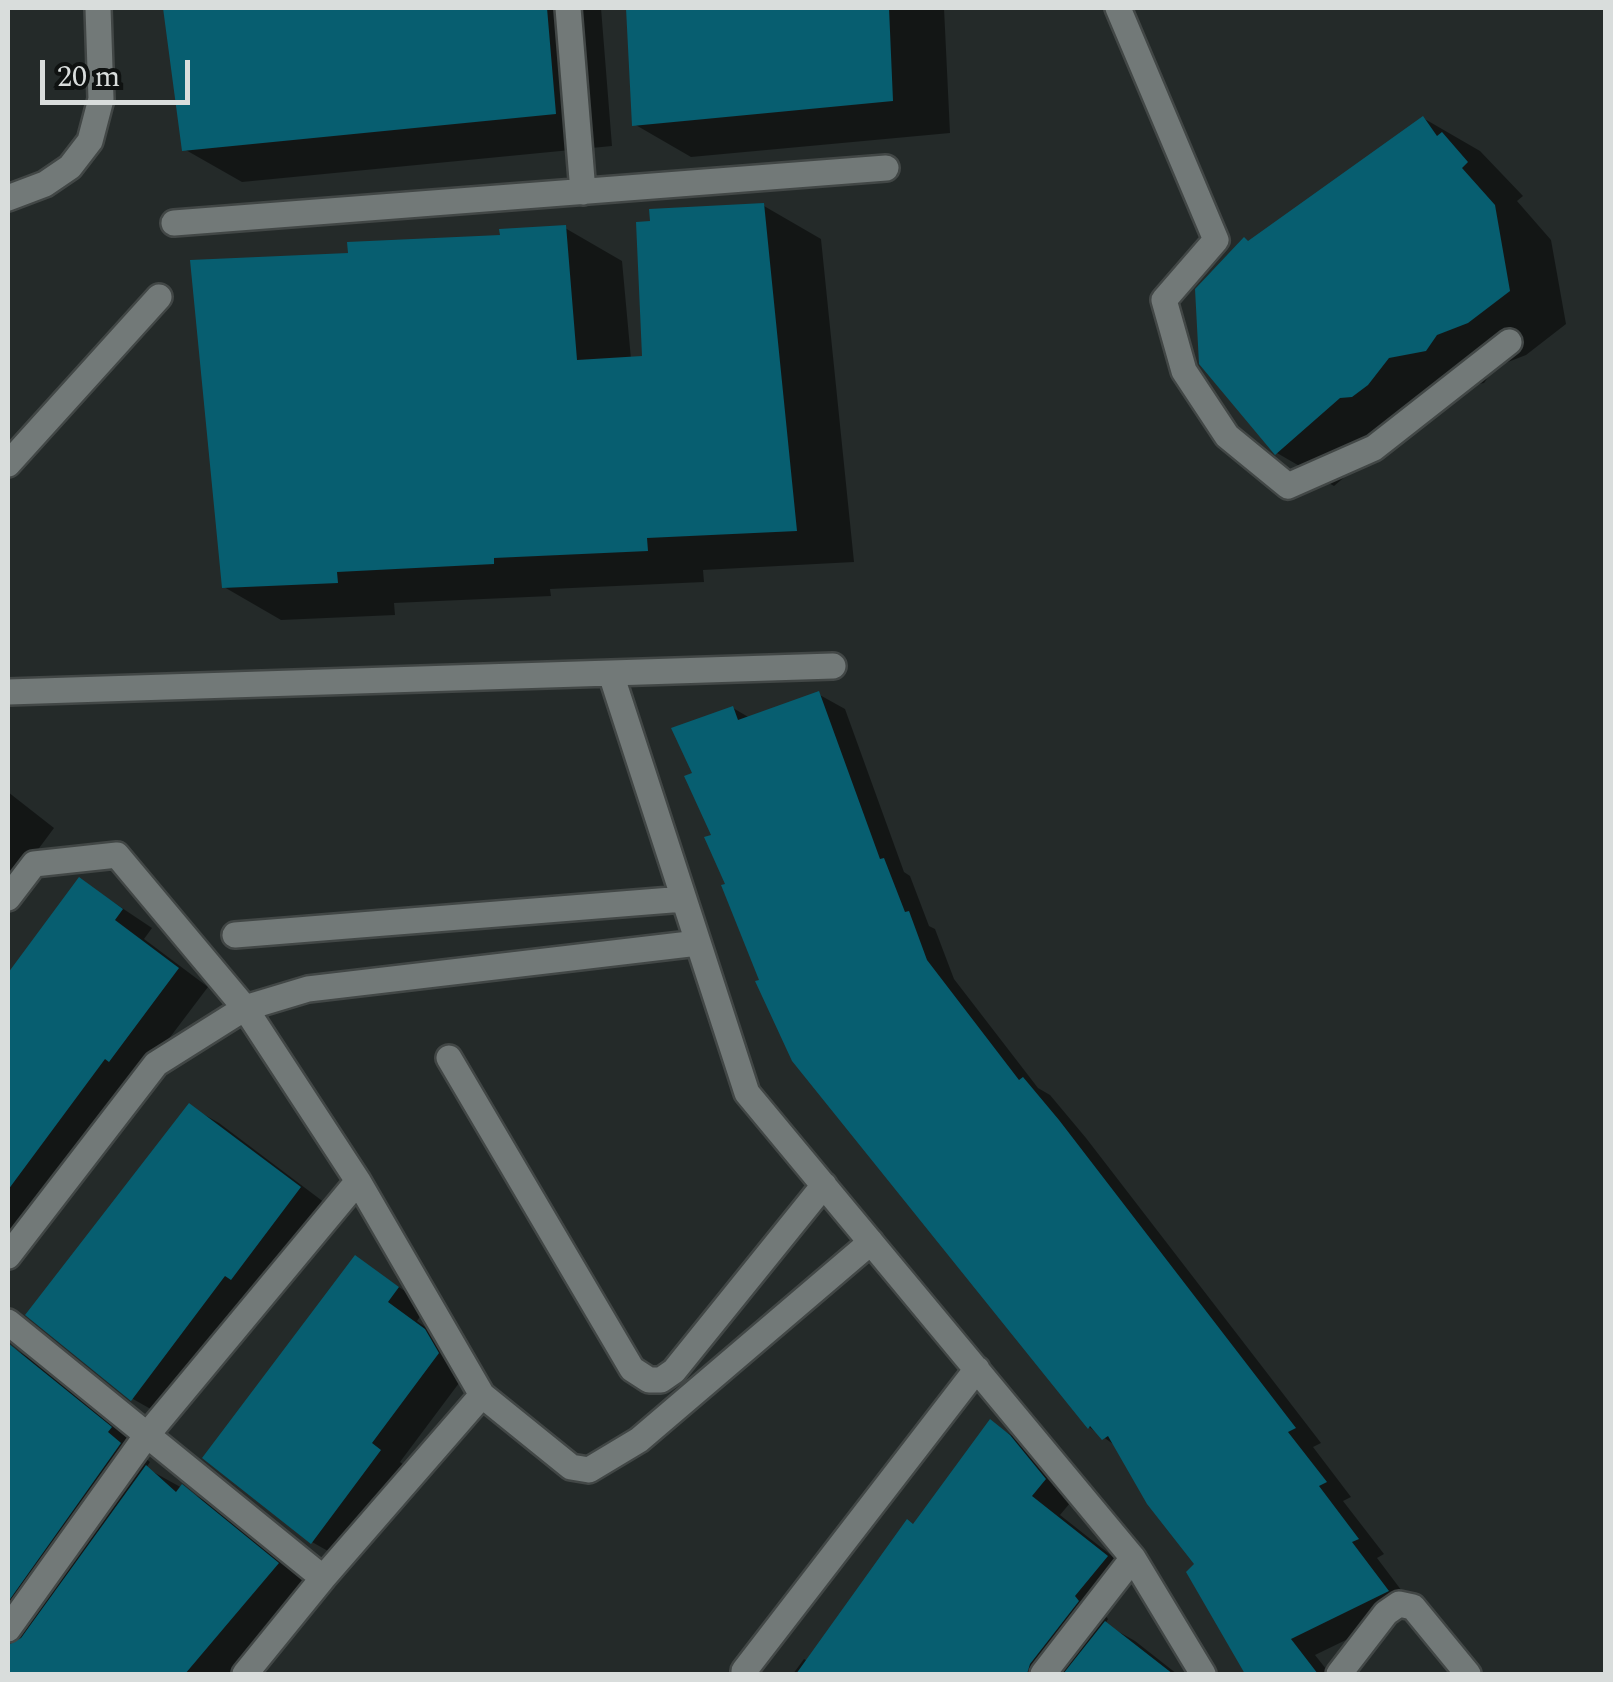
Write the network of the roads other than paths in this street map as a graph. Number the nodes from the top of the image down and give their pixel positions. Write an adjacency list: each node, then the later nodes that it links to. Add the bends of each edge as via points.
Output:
1 (98, 8): 6 (street, via 102,99 90,140 70,167)
2 (568, 8): 5 (street)
3 (1118, 8): 9 (street, via 1216,240 1164,300 1184,371 1227,436 1288,486 1374,448)
4 (886, 168): 5 (street)
5 (583, 192): 7 (street)
6 (8, 198)
7 (174, 222)
8 (159, 297): 10 (street)
9 (1509, 342)
10 (8, 464)
11 (833, 666): 12 (street)
12 (611, 674): 13 (street); 15 (street)
13 (8, 692)
14 (8, 898): 18 (street, via 34,864 117,854)
15 (684, 899): 16 (street); 17 (street)
16 (235, 935)
17 (698, 943): 18 (street, via 308,989); 21 (street, via 747,1093)
18 (245, 1008): 20 (street); 23 (street, via 156,1064)
19 (449, 1058): 21 (street, via 632,1369 648,1380 674,1371)
20 (358, 1181): 26 (street); 27 (street)
21 (824, 1186): 22 (street)
22 (871, 1242): 25 (street); 26 (street, via 639,1440 589,1470 572,1467)
23 (8, 1256)
24 (8, 1322): 27 (street)
25 (977, 1369): 28 (street); 31 (street)
26 (482, 1394): 29 (street)
27 (146, 1435): 29 (street); 30 (street)
28 (1134, 1558): 33 (street); 34 (street)
29 (322, 1578): 32 (street)
30 (8, 1630)
31 (744, 1671)
32 (245, 1674)
33 (1043, 1674)
34 (1203, 1674)
35 (1339, 1674): 36 (street, via 1399,1604 1413,1608)
36 (1468, 1674)

